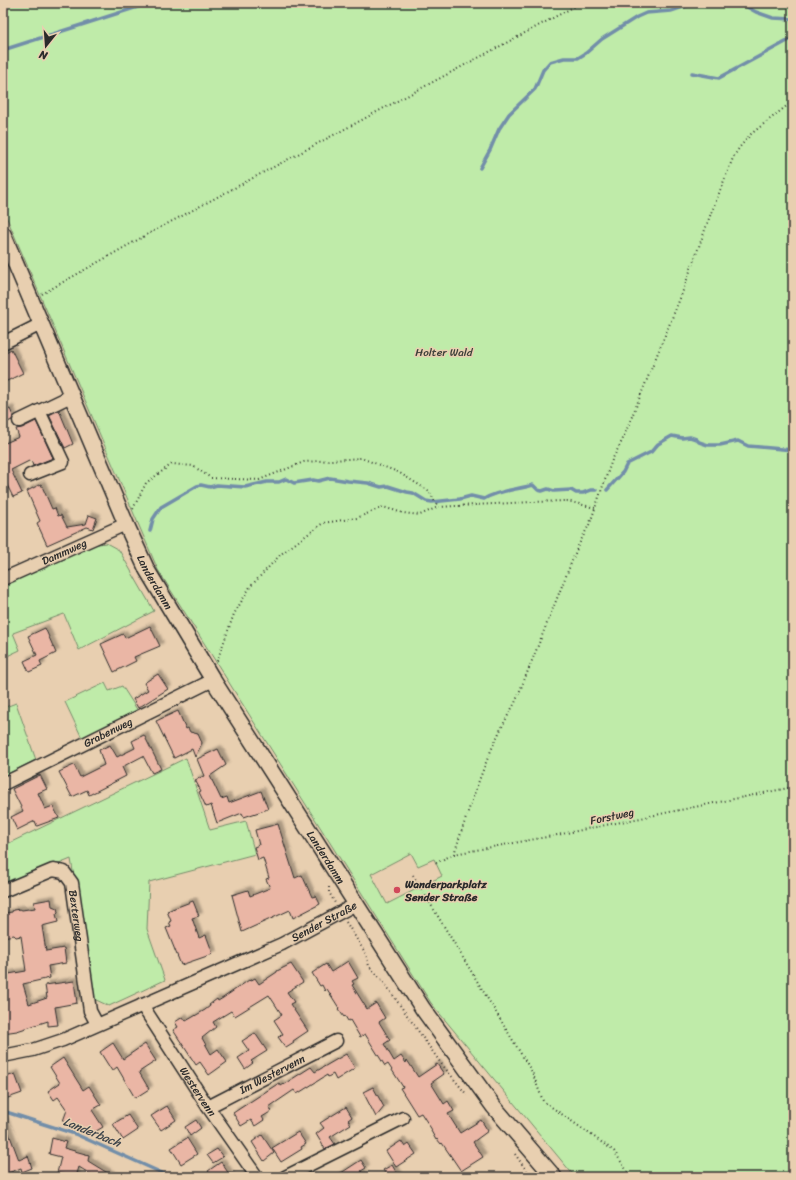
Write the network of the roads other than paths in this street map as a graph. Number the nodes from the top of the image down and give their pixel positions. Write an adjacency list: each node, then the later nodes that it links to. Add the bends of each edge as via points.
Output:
1 (3, 234): 2 (main road, Landerdamm)
2 (41, 324): 3 (street); 4 (main road, Landerdamm)
3 (3, 343)
4 (71, 396): 5 (street); 8 (main road, Landerdamm)
5 (39, 411): 6 (street); 7 (street, via 63,462)
6 (19, 421)
7 (30, 475)
8 (126, 524): 9 (street, Dammweg); 10 (main road, Landerdamm, via 148,570)
9 (3, 579)
10 (213, 680): 11 (street, Grabenweg); 13 (main road, Landerdamm)
11 (3, 784)
12 (3, 891): 15 (street, Bexterweg, via 52,870 64,872 72,883 90,1011)
13 (356, 904): 14 (street, Sender Straße, via 282,944); 22 (main road, Sender Straße, via 448,1044 494,1106)
14 (142, 1005): 15 (street, Sender Straße); 18 (street, Westervenn)
15 (97, 1024): 17 (street, Sender Straße, via 63,1040)
16 (336, 1041): 18 (street, Im Westervenn)
17 (3, 1056)
18 (208, 1107): 20 (street, Westervenn)
19 (403, 1118): 21 (street)
20 (256, 1177)
21 (285, 1177)
22 (554, 1177)

